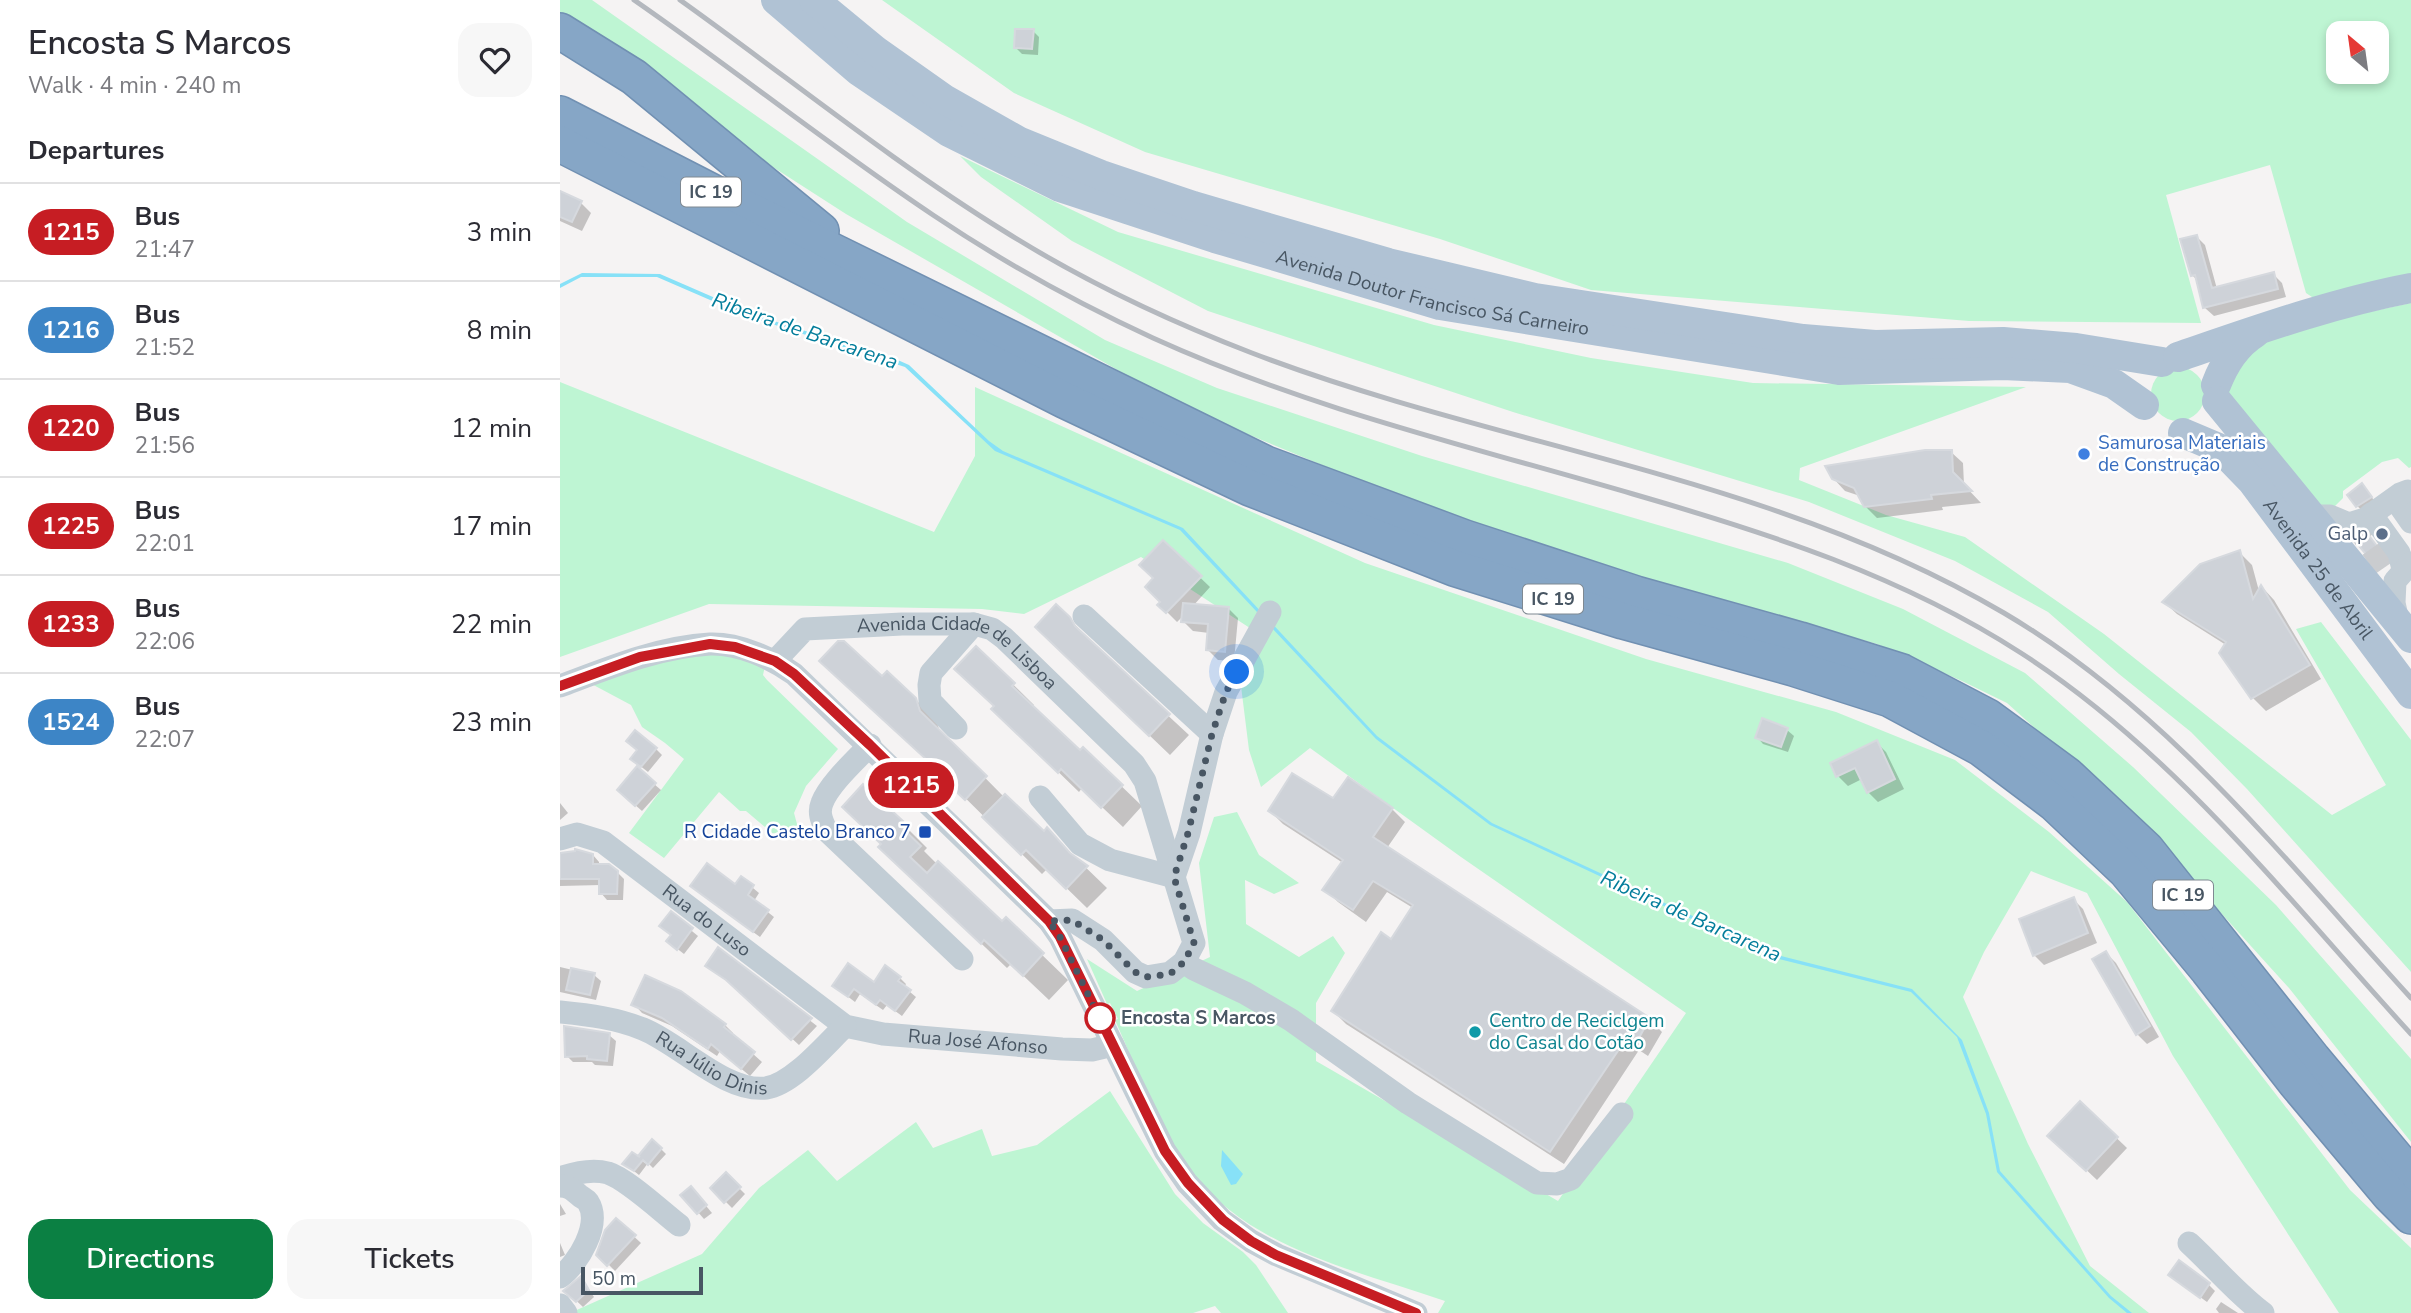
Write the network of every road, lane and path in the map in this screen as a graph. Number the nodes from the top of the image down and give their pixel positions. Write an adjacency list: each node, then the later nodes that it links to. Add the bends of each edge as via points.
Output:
1 (776, 0): 11 (main road, Avenida Doutor Francisco Sá Carneiro, via 859,72 949,132 1060,187 1426,301 1839,370 2003,365 2070,368 2115,384)
2 (814, 0): 9 (main road, Avenida Doutor Francisco Sá Carneiro, via 944,99 1020,142 1193,206 1388,263 1535,298 1803,338 1875,345 2003,342)
3 (560, 31): 6 (highway, via 634,77)
4 (560, 114): 6 (highway, IC 19)
5 (560, 144): 41 (highway, IC 19, via 1064,400 1250,488 1454,568 1890,699 1981,748 2054,803 2126,871 2296,1083)
6 (864, 267): 38 (highway, IC 19, via 1266,464 1465,538 1636,594 1902,672 1988,717 2067,775 2146,849)
7 (2411, 288): 8 (main road)
8 (2266, 327): 9 (main road); 10 (main road, via 2231,355 2221,371)
9 (2170, 359): 10 (main road, via 2190,358 2202,364 2211,373); 11 (main road, via 2145,380)
10 (2217, 393): 12 (main road, via 2213,413 2205,423); 15 (main road, Avenida 25 de Abril)
11 (2144, 405): 12 (main road, via 2158,426)
12 (2182, 433): 24 (main road, Avenida 25 de Abril, via 2221,449 2252,481)
13 (2402, 490): 14 (street); 16 (street)
14 (2371, 514): 15 (street, via 2349,524 2330,516); 17 (street)
15 (2311, 516): 21 (main road, Avenida 25 de Abril)
16 (2411, 522)
17 (2407, 566): 21 (street, via 2395,581 2394,603)
18 (1270, 612): 26 (street, via 1226,692)
19 (1084, 616): 26 (street)
20 (974, 624): 22 (street, Avenida Cidade de Lisboa, via 805,629); 25 (street, via 931,673 930,701); 30 (street, Avenida Cidade de Lisboa, via 1004,638 1134,764 1145,781)
21 (2405, 630)
22 (775, 661): 23 (street, via 710,644 640,657); 27 (street)
23 (560, 686)
24 (2411, 694)
25 (956, 728)
26 (1212, 734): 30 (street)
27 (870, 745): 31 (street); 32 (street, via 828,793 820,818 826,830)
28 (1040, 797): 30 (street, via 1080,844 1110,860)
29 (560, 839): 35 (street, Rua do Luso, via 577,834 603,842)
30 (1174, 877): 33 (street, Avenida Cidade de Lisboa, via 1194,943)
31 (1055, 929): 33 (street, via 1072,920 1146,977 1170,974); 36 (street)
32 (962, 959)
33 (1189, 965): 37 (street, via 1292,1020 1408,1103 1537,1183 1571,1179)
34 (560, 1012): 35 (street, Rua Júlio Dinis, via 614,1019 645,1030 746,1087 768,1088 790,1078)
35 (845, 1026): 36 (street, Rua José Afonso, via 883,1034 1062,1049)
36 (1113, 1045): 47 (street, via 1165,1151 1223,1220 1276,1255)
37 (1622, 1114)
38 (2411, 1176)
39 (560, 1178): 42 (street, via 608,1173)
40 (560, 1185): 44 (street, via 568,1185 588,1203 592,1217 589,1240)
41 (2411, 1216)
42 (679, 1226)
43 (2189, 1243): 48 (street)
44 (560, 1277)
45 (560, 1305): 46 (street)
46 (566, 1313)
47 (1416, 1313)
48 (2263, 1313)

